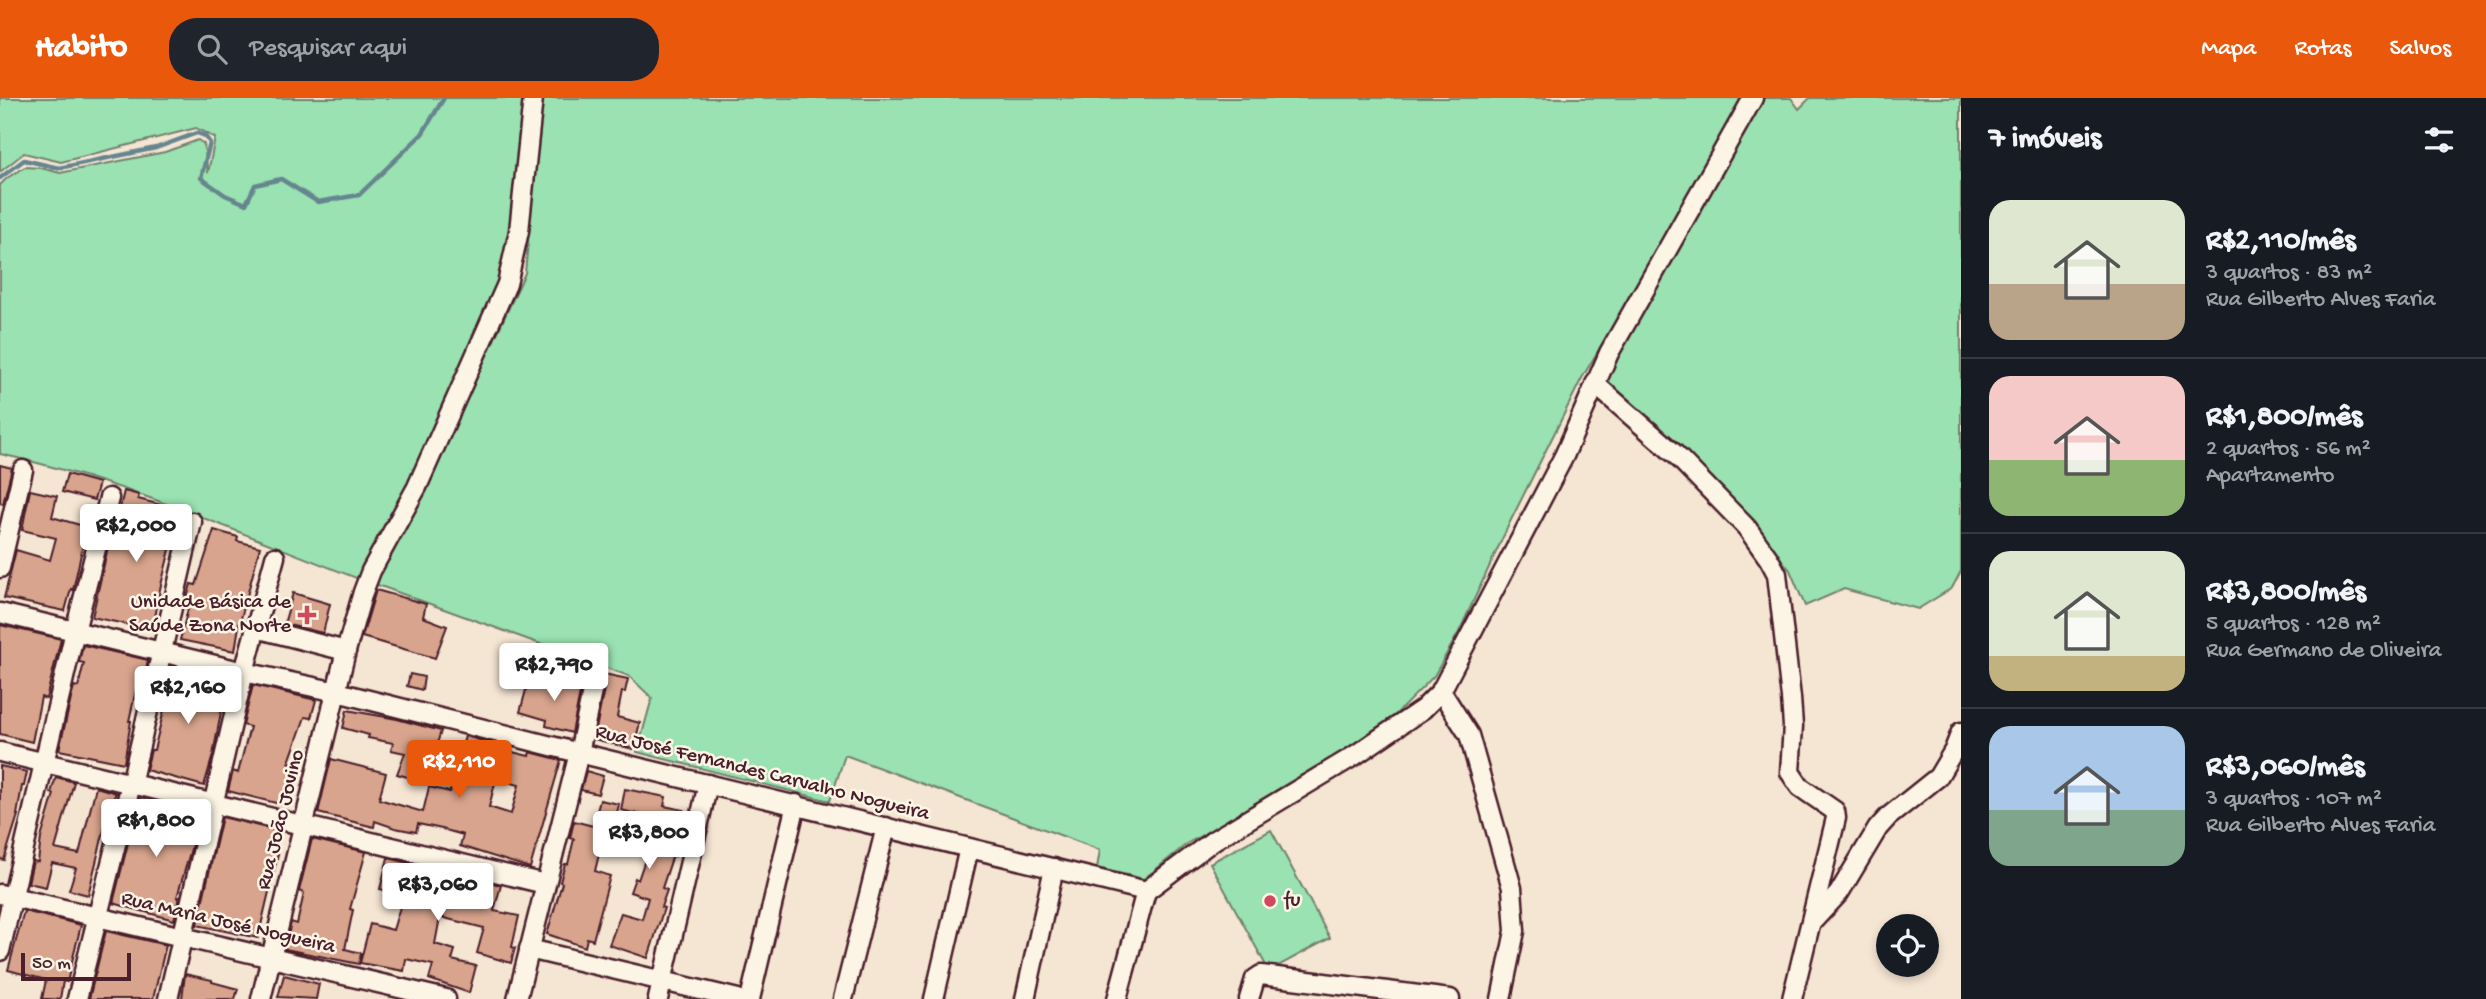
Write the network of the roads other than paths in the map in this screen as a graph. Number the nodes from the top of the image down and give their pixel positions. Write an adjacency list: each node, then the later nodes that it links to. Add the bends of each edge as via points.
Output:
1 (533, 98): 13 (street, Rua João Jovino, via 519,231 507,284 417,487 371,571)
2 (1753, 98): 3 (street)
3 (1595, 384): 16 (street, via 1540,506); 34 (street, via 1747,528 1777,574 1791,707 1790,772 1800,787 1835,811 1836,818)
4 (23, 470): 8 (street)
5 (109, 498): 11 (street)
6 (192, 522): 12 (street)
7 (275, 557): 10 (street)
8 (0, 568)
9 (0, 613): 11 (street, Rua José Fernandes Carvalho Nogueira)
10 (256, 628): 13 (street); 14 (street)
11 (75, 631): 12 (street, Rua José Fernandes Carvalho Nogueira); 21 (street)
12 (161, 652): 14 (street, Rua José Fernandes Carvalho Nogueira); 22 (street)
13 (346, 652): 17 (street, Rua João Jovino)
14 (244, 672): 17 (street, Rua José Fernandes Carvalho Nogueira); 24 (street)
15 (594, 682): 20 (street)
16 (1441, 691): 31 (street, via 1423,709 1354,756 1214,840); 54 (street, via 1469,735 1511,888 1515,931)
17 (337, 692): 20 (street, Rua José Fernandes Carvalho Nogueira); 26 (street, Rua João Jovino)
18 (1961, 732): 34 (street, via 1938,776 1888,817 1839,893)
19 (0, 752): 21 (street)
20 (579, 753): 23 (street, Rua José Fernandes Carvalho Nogueira); 30 (street)
21 (45, 763): 22 (street); 32 (street)
22 (131, 784): 24 (street); 33 (street)
23 (708, 784): 25 (street, Rua José Fernandes Carvalho Nogueira); 39 (street)
24 (213, 803): 26 (street); 35 (street)
25 (796, 804): 27 (street, Rua José Fernandes Carvalho Nogueira); 48 (street)
26 (304, 827): 30 (street); 38 (street, Rua João Jovino)
27 (886, 827): 28 (street, Rua José Fernandes Carvalho Nogueira); 49 (street)
28 (969, 848): 29 (street, Rua José Fernandes Carvalho Nogueira); 50 (street)
29 (1054, 868): 31 (street, Rua José Fernandes Carvalho Nogueira); 51 (street)
30 (545, 884): 36 (street)
31 (1146, 891): 52 (street)
32 (6, 895): 33 (street, Rua Maria José Nogueira); 37 (street)
33 (96, 916): 35 (street, Rua Maria José Nogueira); 41 (street)
34 (1811, 924): 55 (street)
35 (183, 937): 38 (street, Rua Maria José Nogueira); 42 (street)
36 (528, 949): 39 (street); 45 (street)
37 (0, 951)
38 (272, 957): 43 (street, Rua João Jovino); 44 (street, Rua Maria José Nogueira)
39 (662, 981): 46 (street); 47 (street)
40 (1250, 994): 53 (street, via 1261,975)
41 (77, 999)
42 (168, 999)
43 (261, 999)
44 (446, 999)
45 (517, 999)
46 (658, 999)
47 (738, 999)
48 (750, 999)
49 (843, 999)
50 (934, 999)
51 (1025, 999)
52 (1117, 999)
53 (1450, 999)
54 (1501, 999)
55 (1792, 999)

